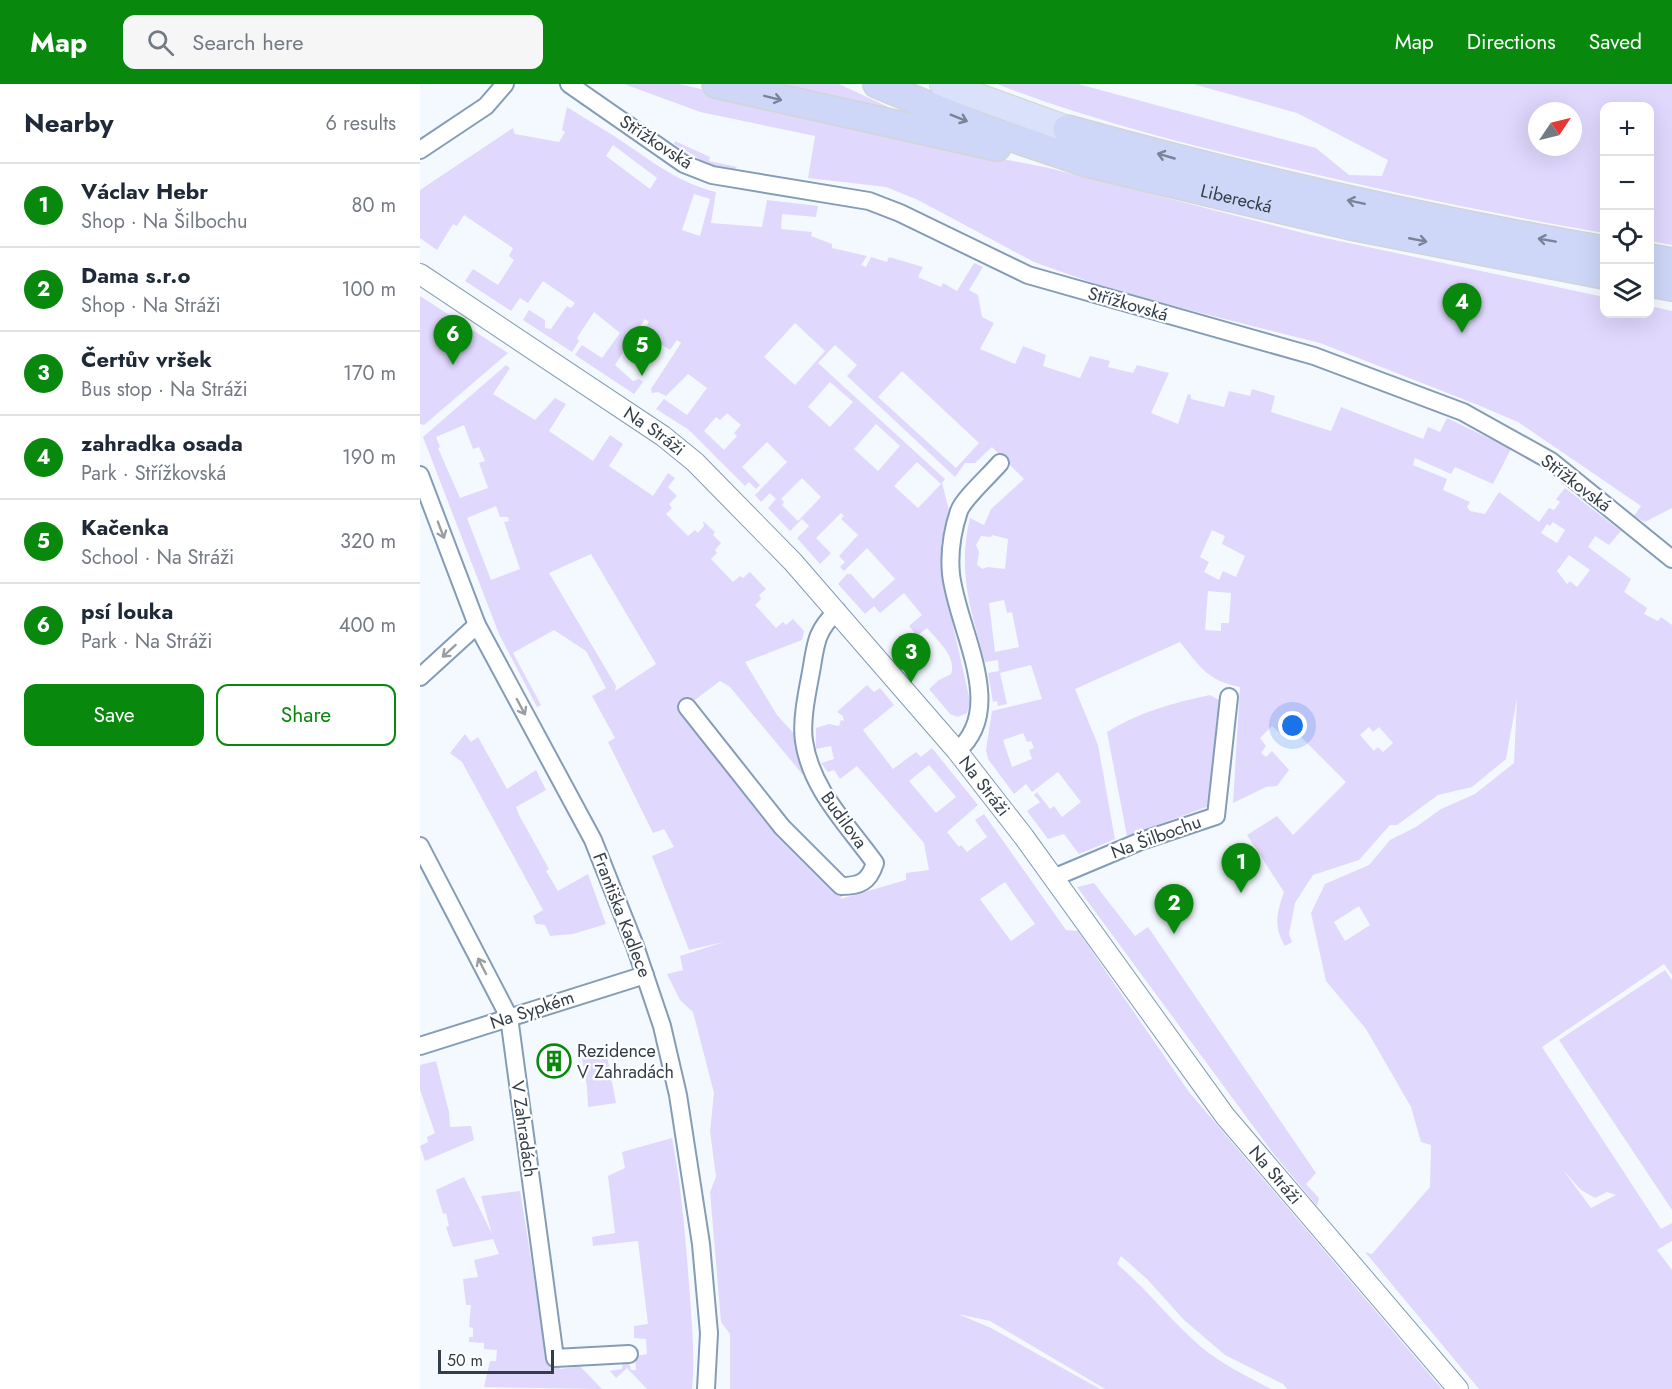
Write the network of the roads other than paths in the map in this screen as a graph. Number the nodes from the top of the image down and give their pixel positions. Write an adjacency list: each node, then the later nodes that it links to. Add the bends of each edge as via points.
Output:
1 (505, 84): 7 (street, via 486,106)
2 (569, 84): 18 (street, Střížkovská, via 684,164 712,175 869,201 1028,275 1314,356 1463,412 1551,461)
3 (716, 84): 8 (highway, one-way to 8, via 951,138)
4 (878, 84): 8 (highway, Liberecká, one-way to 8, via 980,127)
5 (943, 84): 6 (main road, Liberecká)
6 (1067, 129): 9 (highway, Liberecká, one-way to 6, via 1211,169)
7 (420, 150)
8 (1084, 162): 13 (highway, Liberecká, one-way to 13, via 1351,226)
9 (1600, 249)
10 (1654, 259): 11 (highway)
11 (1672, 262)
12 (420, 274): 19 (street, Na Stráži, via 617,404 687,456 758,525)
13 (1600, 274)
14 (1654, 284): 15 (highway)
15 (1672, 287)
16 (1000, 463): 24 (street, via 960,508 950,549 956,596 982,698 975,731)
17 (420, 475): 20 (street, Františka Kadlece, one-way to 20)
18 (1672, 559)
19 (837, 611): 23 (street, Budilova, via 820,628 803,740 815,779 875,863 872,875 864,883 841,886 782,827); 24 (street, Na Stráži)
20 (477, 626): 21 (street, one-way to 21); 27 (street, Františka Kadlece, one-way to 27, via 593,840)
21 (420, 677)
22 (1229, 697): 26 (street, Na Šilbochu, via 1216,816 1141,840)
23 (687, 707)
24 (957, 751): 26 (street, Na Stráži)
25 (420, 846): 28 (street, V Zahradách, one-way to 25)
26 (1053, 878): 32 (street, Na Stráži, via 1225,1116)
27 (645, 975): 28 (street, Na Sypkém); 31 (street, Františka Kadlece, via 678,1095 700,1232 709,1333)
28 (509, 1017): 29 (street, Na Sypkém); 30 (street, V Zahradách, via 555,1358)
29 (420, 1046)
30 (629, 1354)
31 (706, 1389)
32 (1458, 1389)

